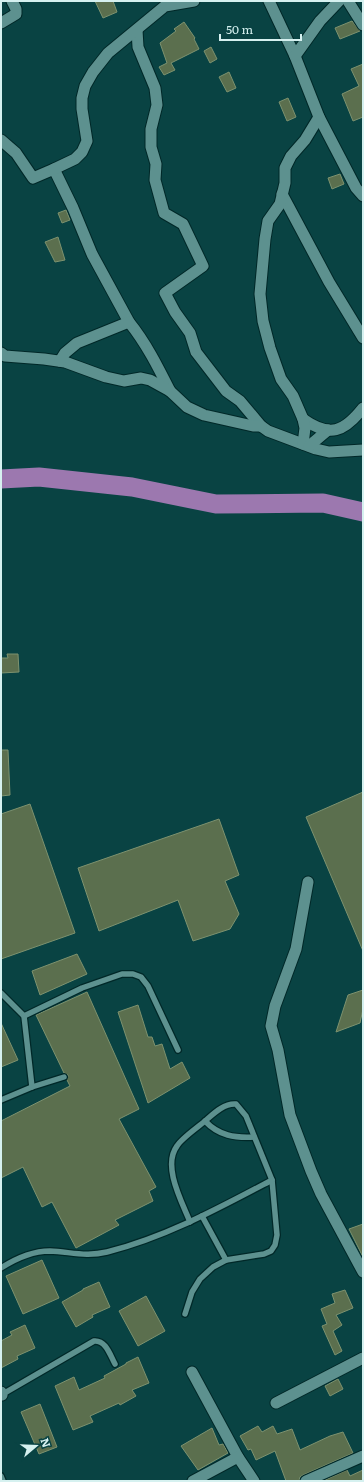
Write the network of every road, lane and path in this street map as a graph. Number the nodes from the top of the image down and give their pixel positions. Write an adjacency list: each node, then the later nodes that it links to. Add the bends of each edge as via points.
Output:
1 (12, 1): 7 (street, via 16,14)
2 (194, 1): 6 (street)
3 (269, 1): 10 (street)
4 (339, 1): 10 (street, via 320,20)
5 (348, 1): 8 (street)
6 (165, 3): 9 (street)
7 (1, 24)
8 (363, 24)
9 (137, 30): 13 (street, via 108,53 93,72 82,98 87,141 75,159); 23 (street, via 138,48 155,88 157,105 151,129 151,148 156,164 155,180 164,213 183,224 203,266 165,293 190,333 196,352 226,391 240,401)
10 (295, 56): 11 (street)
11 (319, 117): 14 (street, via 285,168); 15 (street, via 356,188)
12 (1, 140): 13 (street, via 16,153 33,178)
13 (54, 169): 16 (street, via 92,254)
14 (282, 194): 17 (street, via 329,282); 22 (street, via 280,204 268,221 260,294 270,348 281,379 293,396)
15 (363, 196)
16 (129, 322): 19 (street, via 77,343); 20 (street, via 151,355)
17 (363, 338)
18 (1, 353): 19 (street, via 5,356)
19 (60, 361): 20 (street, via 124,382 141,378 150,380)
20 (170, 392): 23 (street, via 187,407 204,415)
21 (363, 408): 24 (street, via 344,427 339,430)
22 (303, 419): 24 (street); 25 (street)
23 (260, 426): 25 (street)
24 (328, 430): 25 (street)
25 (306, 445): 26 (street, via 329,452)
26 (362, 450)
27 (308, 882): 39 (street, via 296,949 274,1006 271,1026 280,1056 290,1115 299,1140 321,1194)
28 (1, 993): 29 (lane)
29 (24, 1016): 30 (lane, via 82,988 122,974 133,974 141,977 148,986); 32 (lane)
30 (178, 1050)
31 (64, 1077): 32 (lane)
32 (32, 1087): 33 (lane)
33 (1, 1100)
34 (205, 1121): 35 (lane, via 220,1133); 35 (lane, via 227,1105 236,1104 246,1116); 38 (lane, via 176,1146 172,1157 175,1186)
35 (254, 1137): 36 (lane)
36 (272, 1180): 37 (lane); 40 (lane, via 277,1234 275,1245 271,1251 264,1254)
37 (202, 1216): 38 (lane); 40 (lane)
38 (190, 1222): 41 (lane, via 147,1240 106,1252 88,1255 38,1252)
39 (360, 1259): 42 (street)
40 (226, 1260): 43 (lane, via 200,1278)
41 (1, 1268)
42 (363, 1272)
43 (185, 1314)
44 (363, 1358): 48 (street)
45 (115, 1364): 47 (lane, via 104,1344 94,1341)
46 (192, 1372): 50 (street)
47 (1, 1394)
48 (276, 1403)
49 (363, 1456): 55 (street)
50 (238, 1457): 53 (street); 54 (street)
51 (1, 1476): 52 (lane)
52 (3, 1481)
53 (193, 1481)
54 (254, 1481)
55 (306, 1481)

